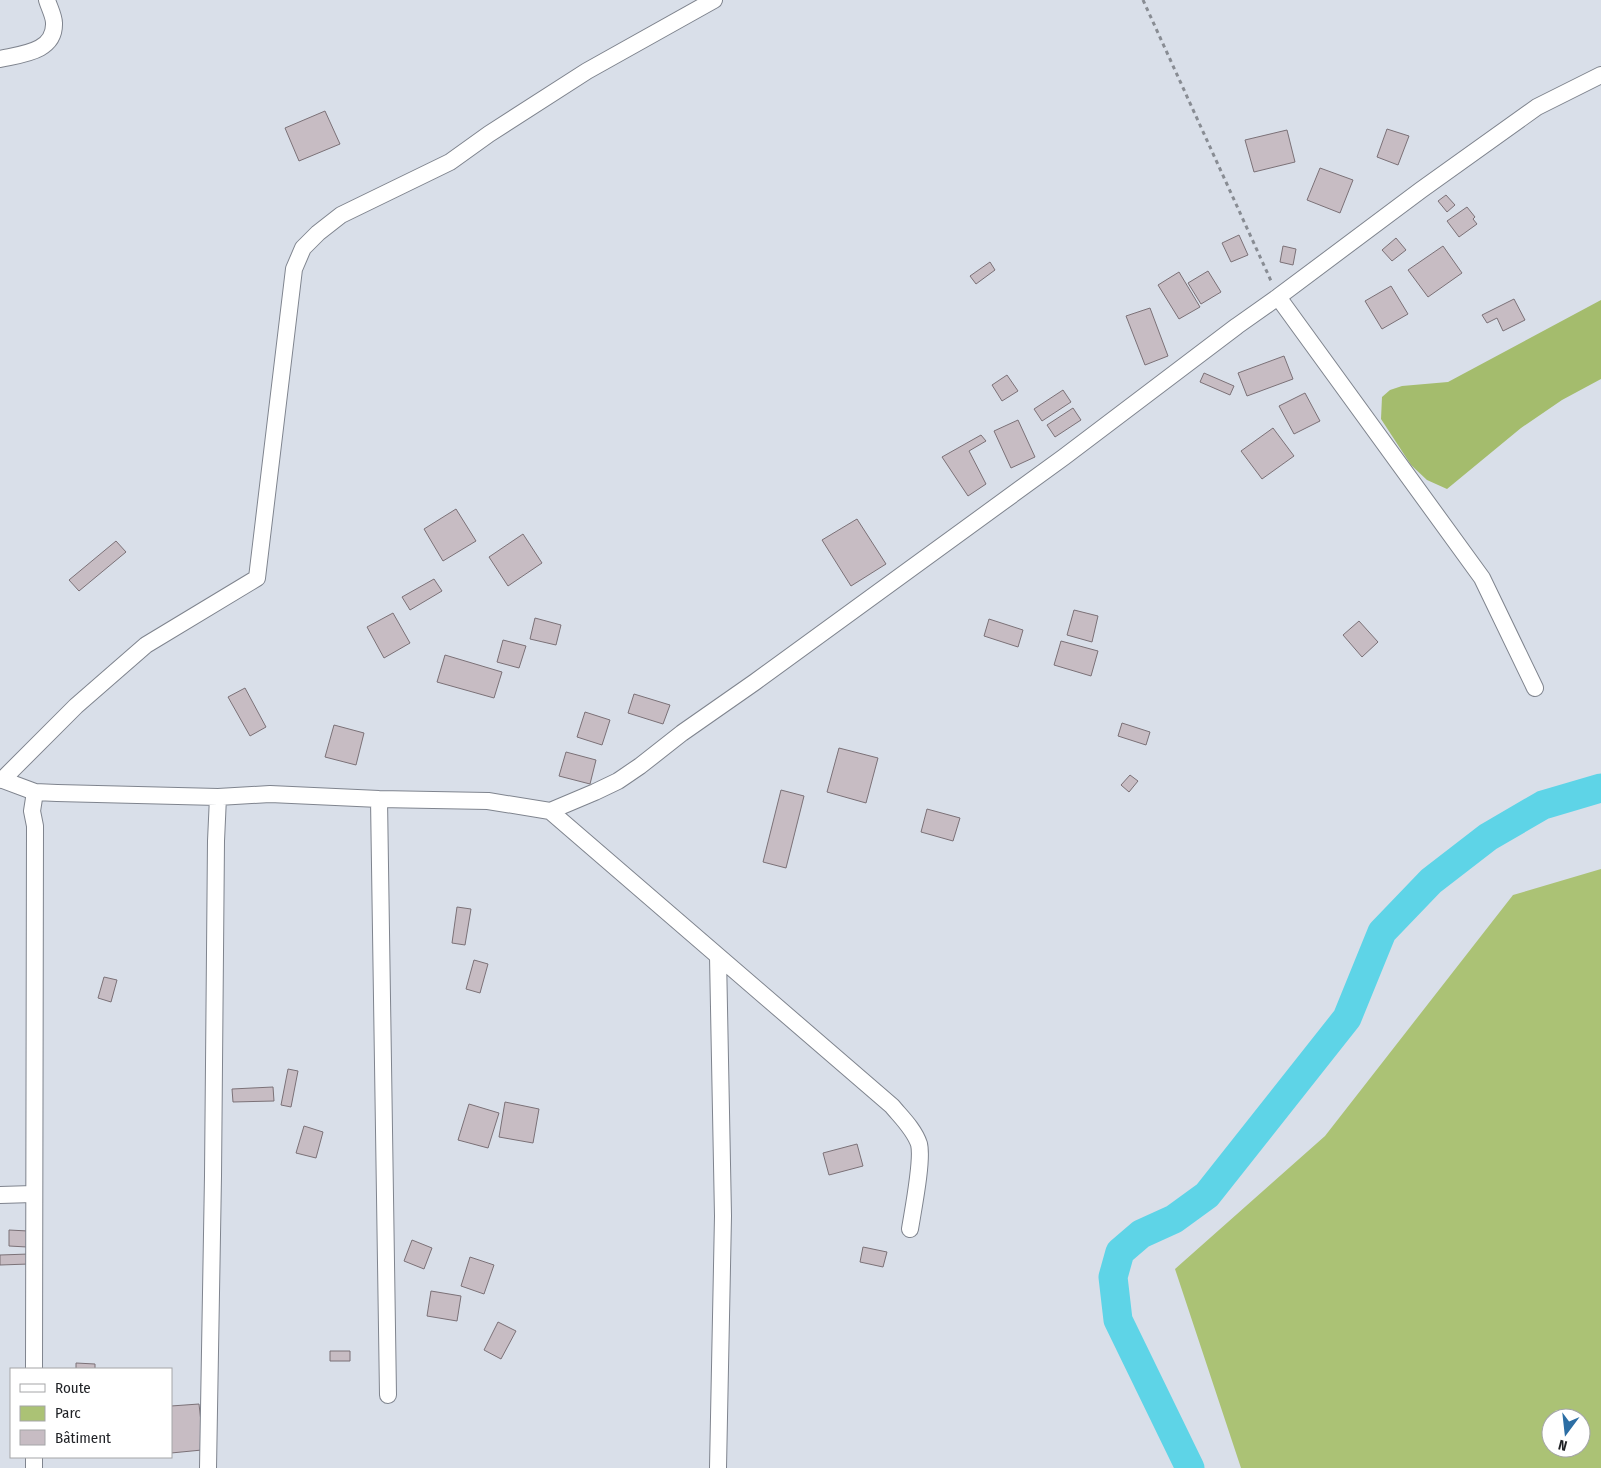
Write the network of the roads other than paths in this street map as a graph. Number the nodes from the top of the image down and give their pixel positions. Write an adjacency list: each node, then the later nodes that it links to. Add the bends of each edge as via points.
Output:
1 (47, 0): 3 (street, via 54,21 48,44)
2 (714, 0): 7 (street, via 587,71 450,162 341,215 303,248 294,269 257,578 146,645 76,706)
3 (0, 59)
4 (1601, 75): 5 (street, via 1538,107)
5 (1278, 297): 6 (street, via 1482,578); 11 (street, via 640,766 618,781)
6 (1535, 688)
7 (1, 780): 8 (street)
8 (35, 792): 9 (street); 13 (street, via 32,811 35,826)
9 (218, 797): 10 (street, via 270,794); 18 (street)
10 (379, 799): 11 (street, via 488,801); 17 (street)
11 (550, 811): 12 (street)
12 (718, 956): 15 (street, via 892,1106 910,1127 919,1144 919,1160); 19 (street, via 723,1216)
13 (33, 1194): 14 (street); 16 (street)
14 (0, 1195)
15 (910, 1229)
16 (34, 1368)
17 (388, 1395)
18 (208, 1468)
19 (718, 1468)

